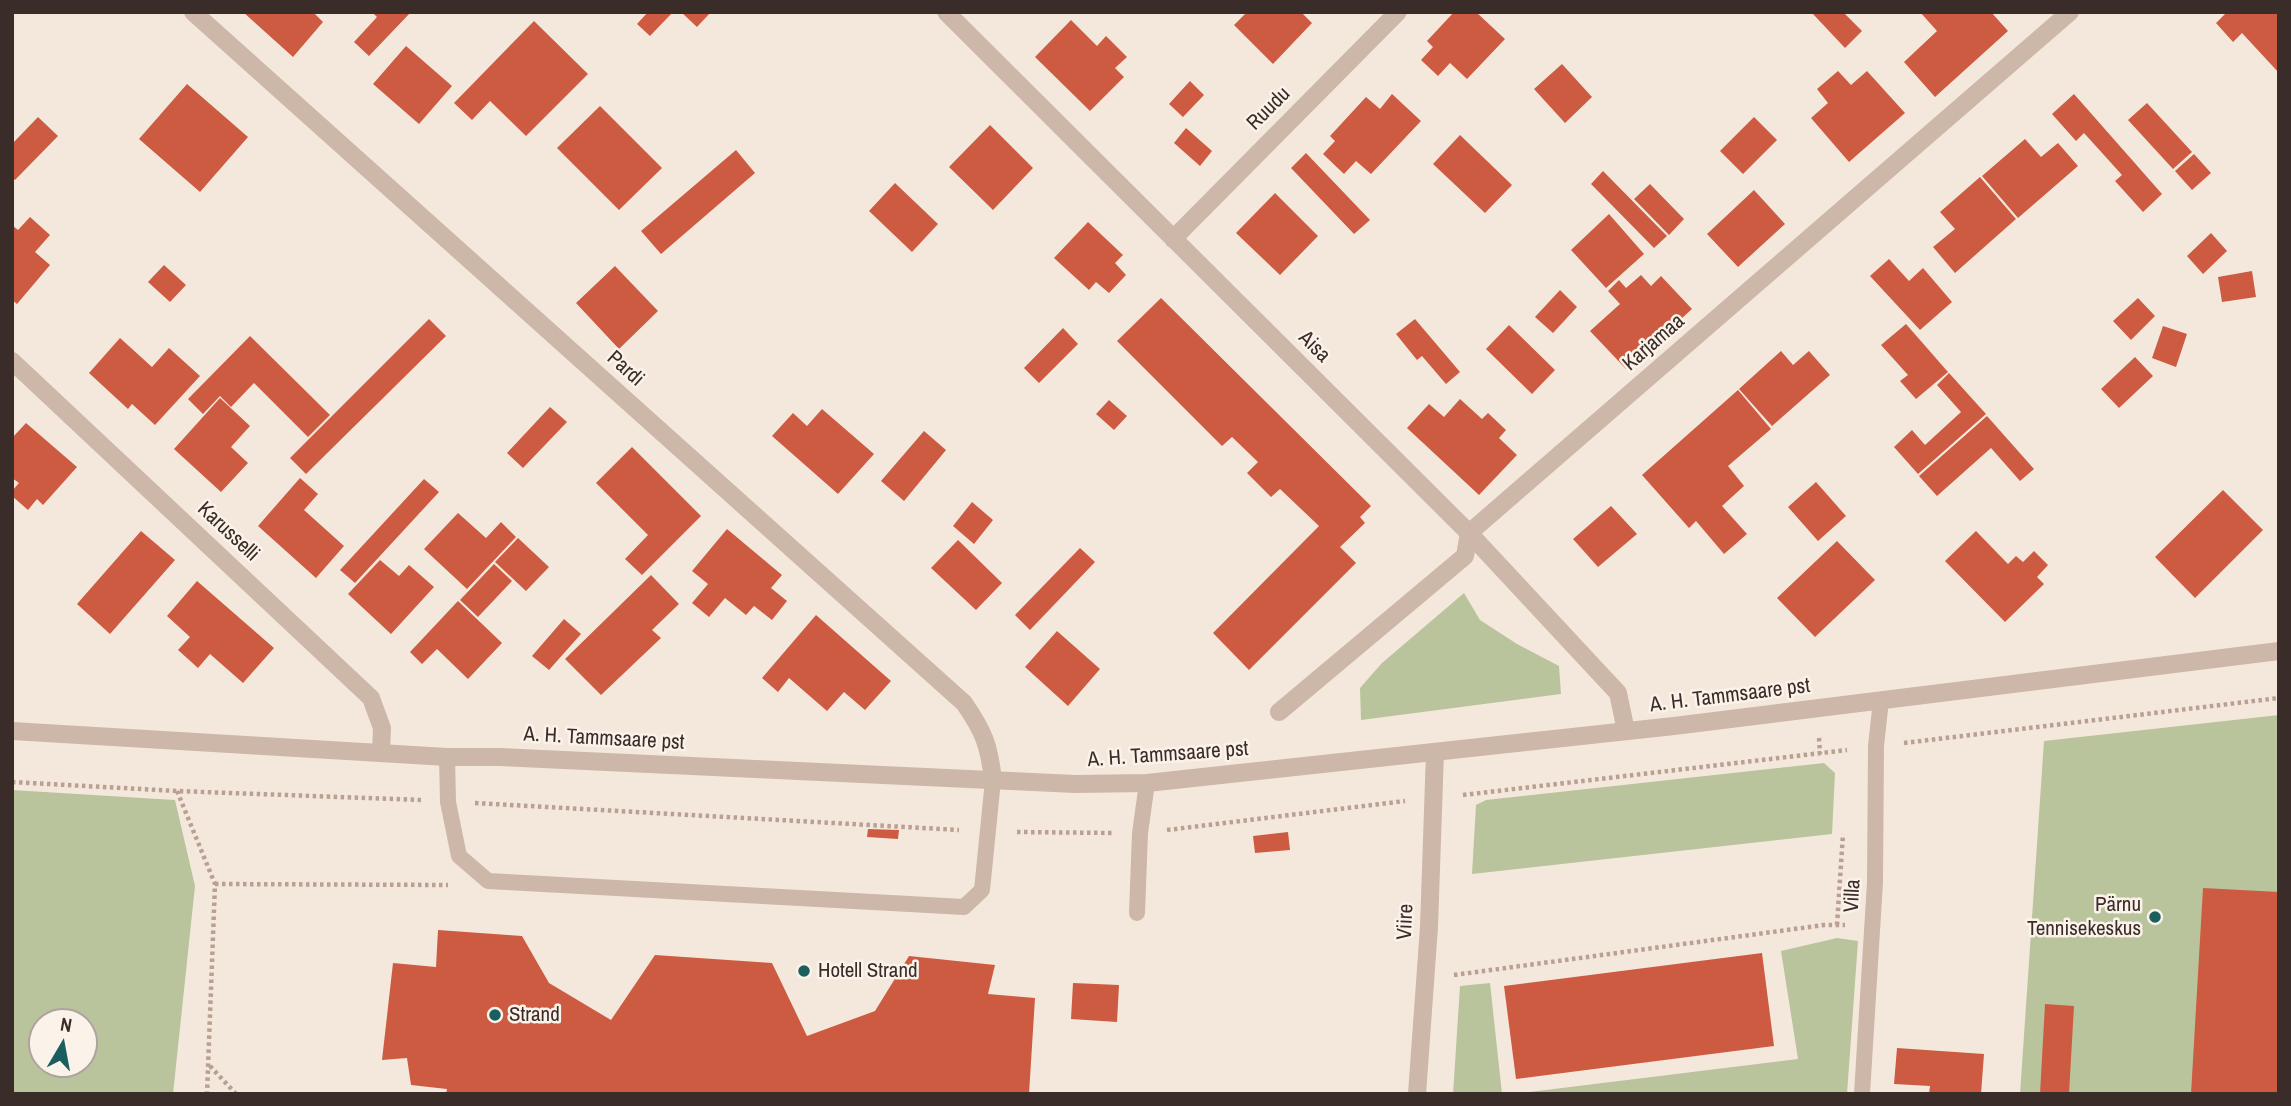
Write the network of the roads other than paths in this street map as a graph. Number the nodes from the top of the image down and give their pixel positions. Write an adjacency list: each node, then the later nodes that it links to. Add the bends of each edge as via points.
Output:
1 (193, 12): 16 (street, Pardi, via 964,703 981,727)
2 (946, 12): 5 (street, Aisa)
3 (1398, 12): 5 (street, Ruudu)
4 (2070, 12): 7 (street, Karjamaa)
5 (1173, 239): 7 (street, Aisa)
6 (12, 360): 13 (street, Karusselli, via 371,698 382,727)
7 (1469, 533): 10 (street, Karjamaa, via 1465,556); 12 (street, Aisa, via 1618,693)
8 (2279, 651): 9 (street, A. H. Tammsaare pst)
9 (1881, 700): 12 (street, A. H. Tammsaare pst); 20 (lane, Villa)
10 (1279, 712)
11 (12, 731): 13 (street, A. H. Tammsaare pst)
12 (1626, 731): 14 (street, A. H. Tammsaare pst)
13 (381, 752): 15 (street, A. H. Tammsaare pst)
14 (1435, 752): 17 (street, A. H. Tammsaare pst); 19 (street, Viire)
15 (447, 757): 16 (street, A. H. Tammsaare pst); 16 (lane, via 448,802 459,856 488,881 964,907 982,890)
16 (993, 780): 17 (street, A. H. Tammsaare pst)
17 (1147, 783): 18 (lane)
18 (1136, 913)
19 (1417, 1094)
20 (1863, 1094)

